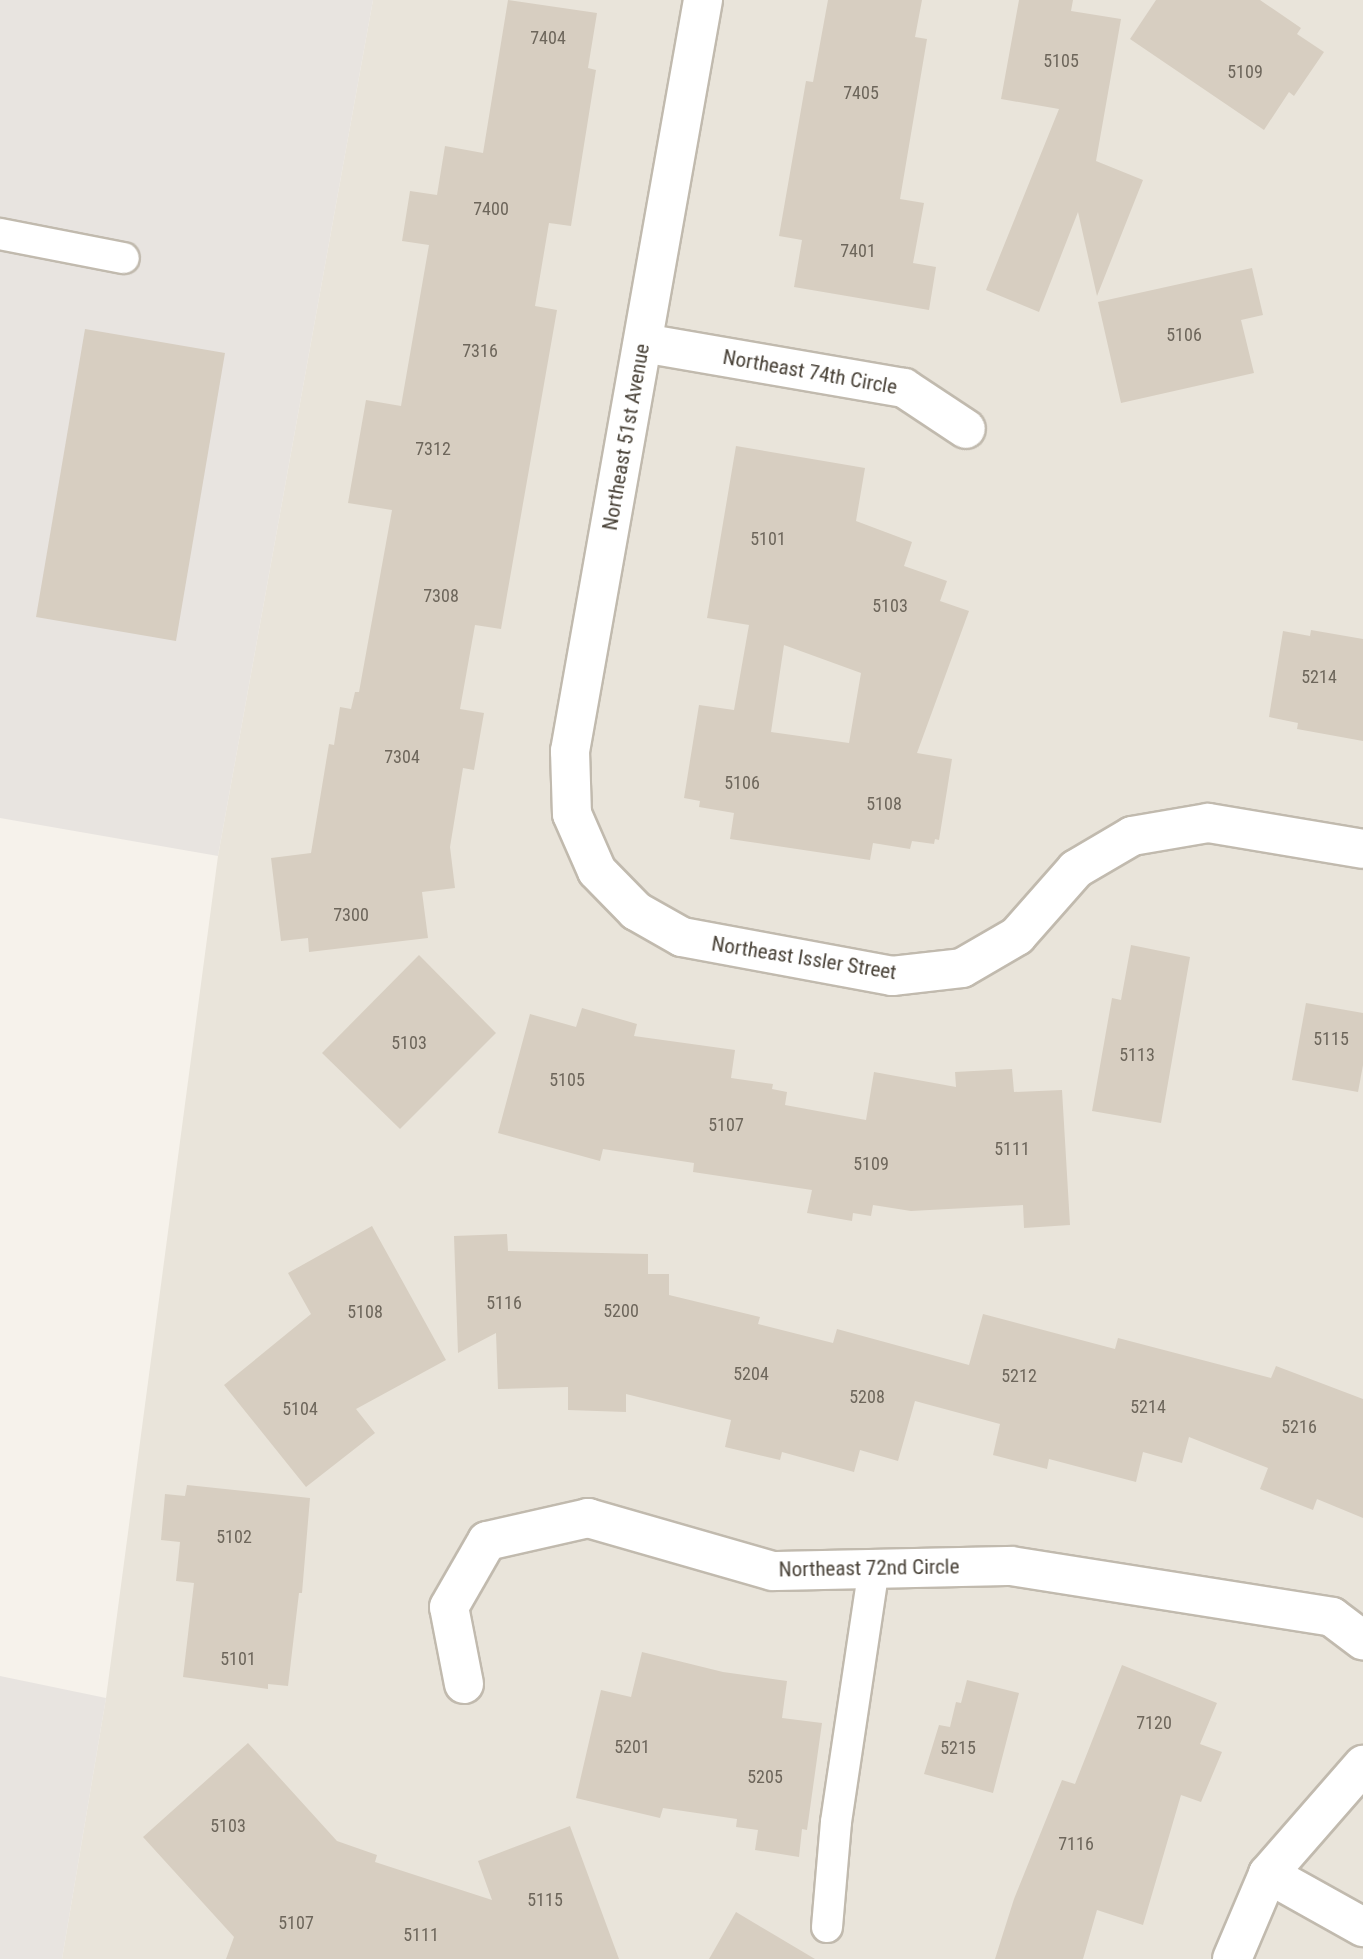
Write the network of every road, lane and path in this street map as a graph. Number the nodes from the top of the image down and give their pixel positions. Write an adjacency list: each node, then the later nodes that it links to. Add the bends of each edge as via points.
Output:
1 (703, 0): 4 (street, Northeast 51st Avenue)
2 (0, 234): 3 (lane)
3 (124, 258)
4 (643, 342): 5 (street, Northeast 74th Circle, via 904,388); 7 (street, Northeast 51st Avenue, via 570,751 572,814)
5 (966, 429)
6 (1363, 849): 7 (street, Northeast Issler Street, via 1208,823 1132,836 1076,869 1017,936 962,968 892,976 682,937 636,911)
7 (597, 870)
8 (874, 1569): 9 (street, Northeast 72nd Circle, via 1011,1566 1332,1618); 10 (street, Northeast 72nd Circle, via 773,1571 588,1518 487,1541 449,1607); 13 (lane, via 836,1822)
9 (1363, 1640)
10 (464, 1684)
11 (1363, 1765): 12 (street)
12 (1268, 1874): 14 (street); 15 (street)
13 (827, 1927)
14 (1363, 1927)
15 (1232, 1959)

